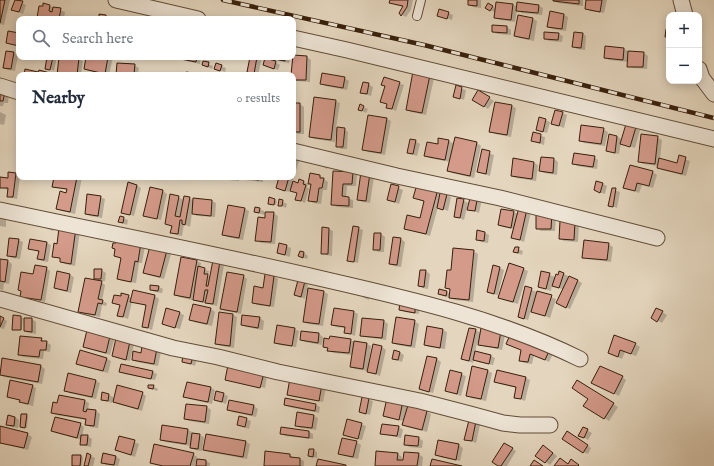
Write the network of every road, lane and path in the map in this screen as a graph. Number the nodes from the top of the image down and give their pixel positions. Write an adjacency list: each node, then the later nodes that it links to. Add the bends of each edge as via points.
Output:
1 (116, 0): 5 (street)
2 (421, 0): 6 (lane)
3 (681, 0): 4 (street)
4 (684, 12)
5 (185, 16)
6 (417, 16)
7 (296, 39): 12 (street)
8 (702, 78): 11 (street)
9 (0, 86): 10 (street)
10 (16, 91)
11 (714, 94)
12 (714, 139)
13 (296, 152): 15 (street, via 500,198)
14 (0, 210): 17 (street, via 410,298 494,324)
15 (657, 238)
16 (0, 299): 18 (street, via 173,348 420,401 503,423)
17 (580, 359)
18 (550, 425)

